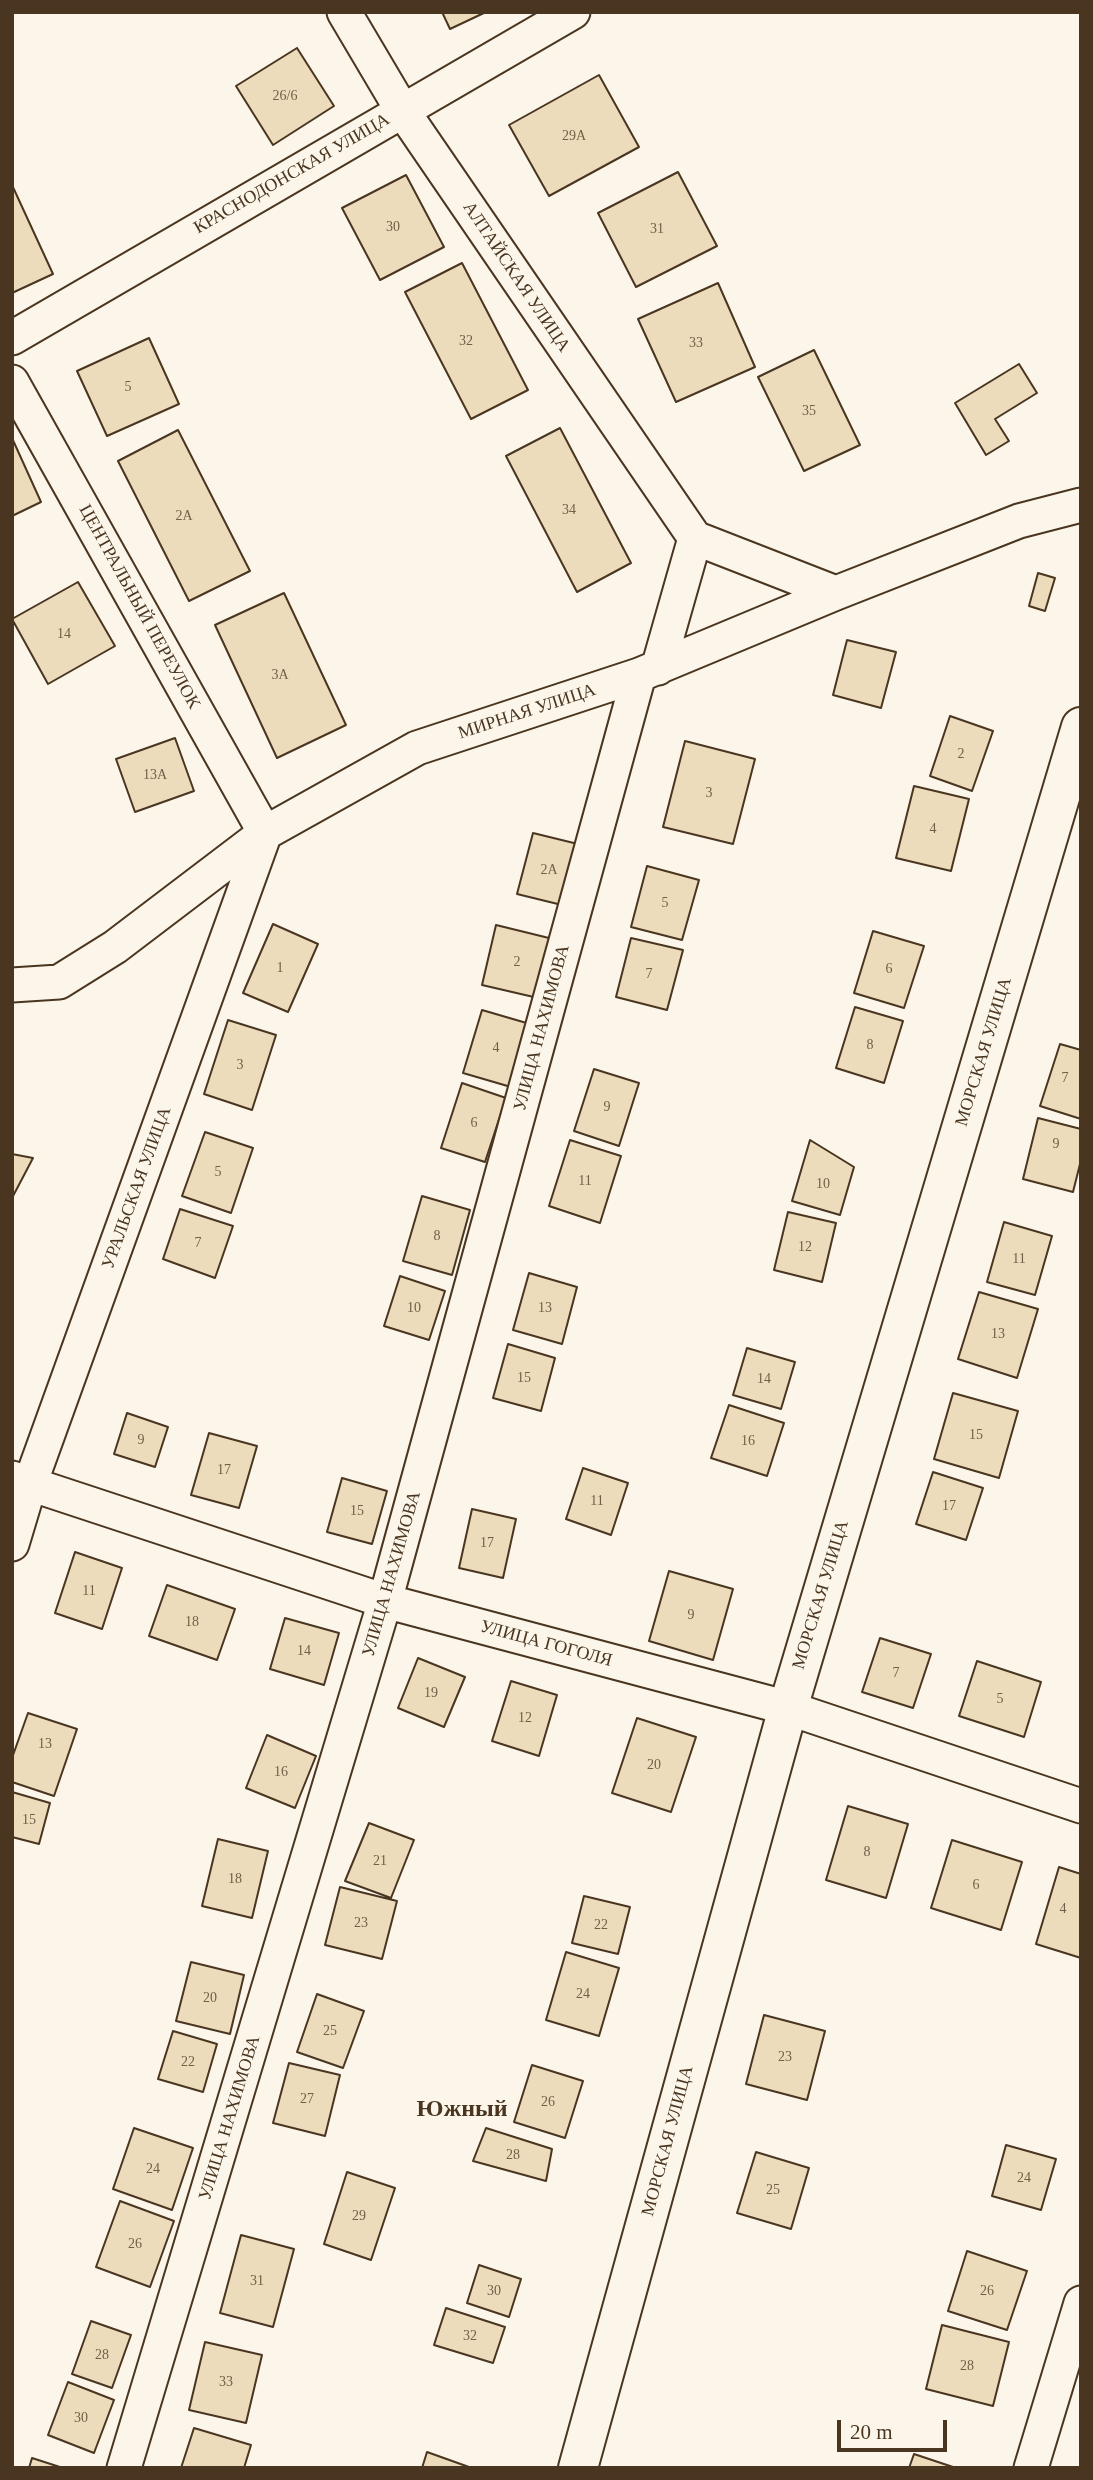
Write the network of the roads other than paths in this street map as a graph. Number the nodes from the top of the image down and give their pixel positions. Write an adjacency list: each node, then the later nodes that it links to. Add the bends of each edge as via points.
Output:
1 (344, 12): 3 (street, АЛТАЙСКАЯ УЛИЦА)
2 (573, 12): 3 (street, КРАСНОДОНСКАЯ УЛИЦА)
3 (402, 110): 4 (street, КРАСНОДОНСКАЯ УЛИЦА); 7 (street, АЛТАЙСКАЯ УЛИЦА)
4 (12, 338)
5 (12, 382): 11 (street, ЦЕНТРАЛЬНЫЙ ПЕРЕУЛОК)
6 (1081, 505): 8 (street, МИРНАЯ УЛИЦА, via 1018,521)
7 (695, 538): 8 (street); 9 (street, УЛИЦА НАХИМОВА)
8 (836, 593): 9 (street, МИРНАЯ УЛИЦА)
9 (649, 671): 11 (street, МИРНАЯ УЛИЦА, via 416,748); 15 (street, УЛИЦА НАХИМОВА)
10 (1081, 727): 16 (highway, МОРСКАЯ УЛИЦА)
11 (265, 833): 12 (street, МИРНАЯ УЛИЦА, via 115,947 59,982); 13 (street, УРАЛЬСКАЯ УЛИЦА)
12 (12, 985)
13 (21, 1481): 14 (street, УРАЛЬСКАЯ УЛИЦА); 15 (street, УЛИЦА ГОГОЛЯ)
14 (12, 1544)
15 (385, 1601): 16 (street, УЛИЦА ГОГОЛЯ); 19 (street, УЛИЦА НАХИМОВА)
16 (788, 1708): 17 (street, УЛИЦА ГОГОЛЯ); 20 (highway, МОРСКАЯ УЛИЦА)
17 (1081, 1806)
18 (1081, 2303): 21 (street)
19 (124, 2468)
20 (578, 2468)
21 (1031, 2468)

